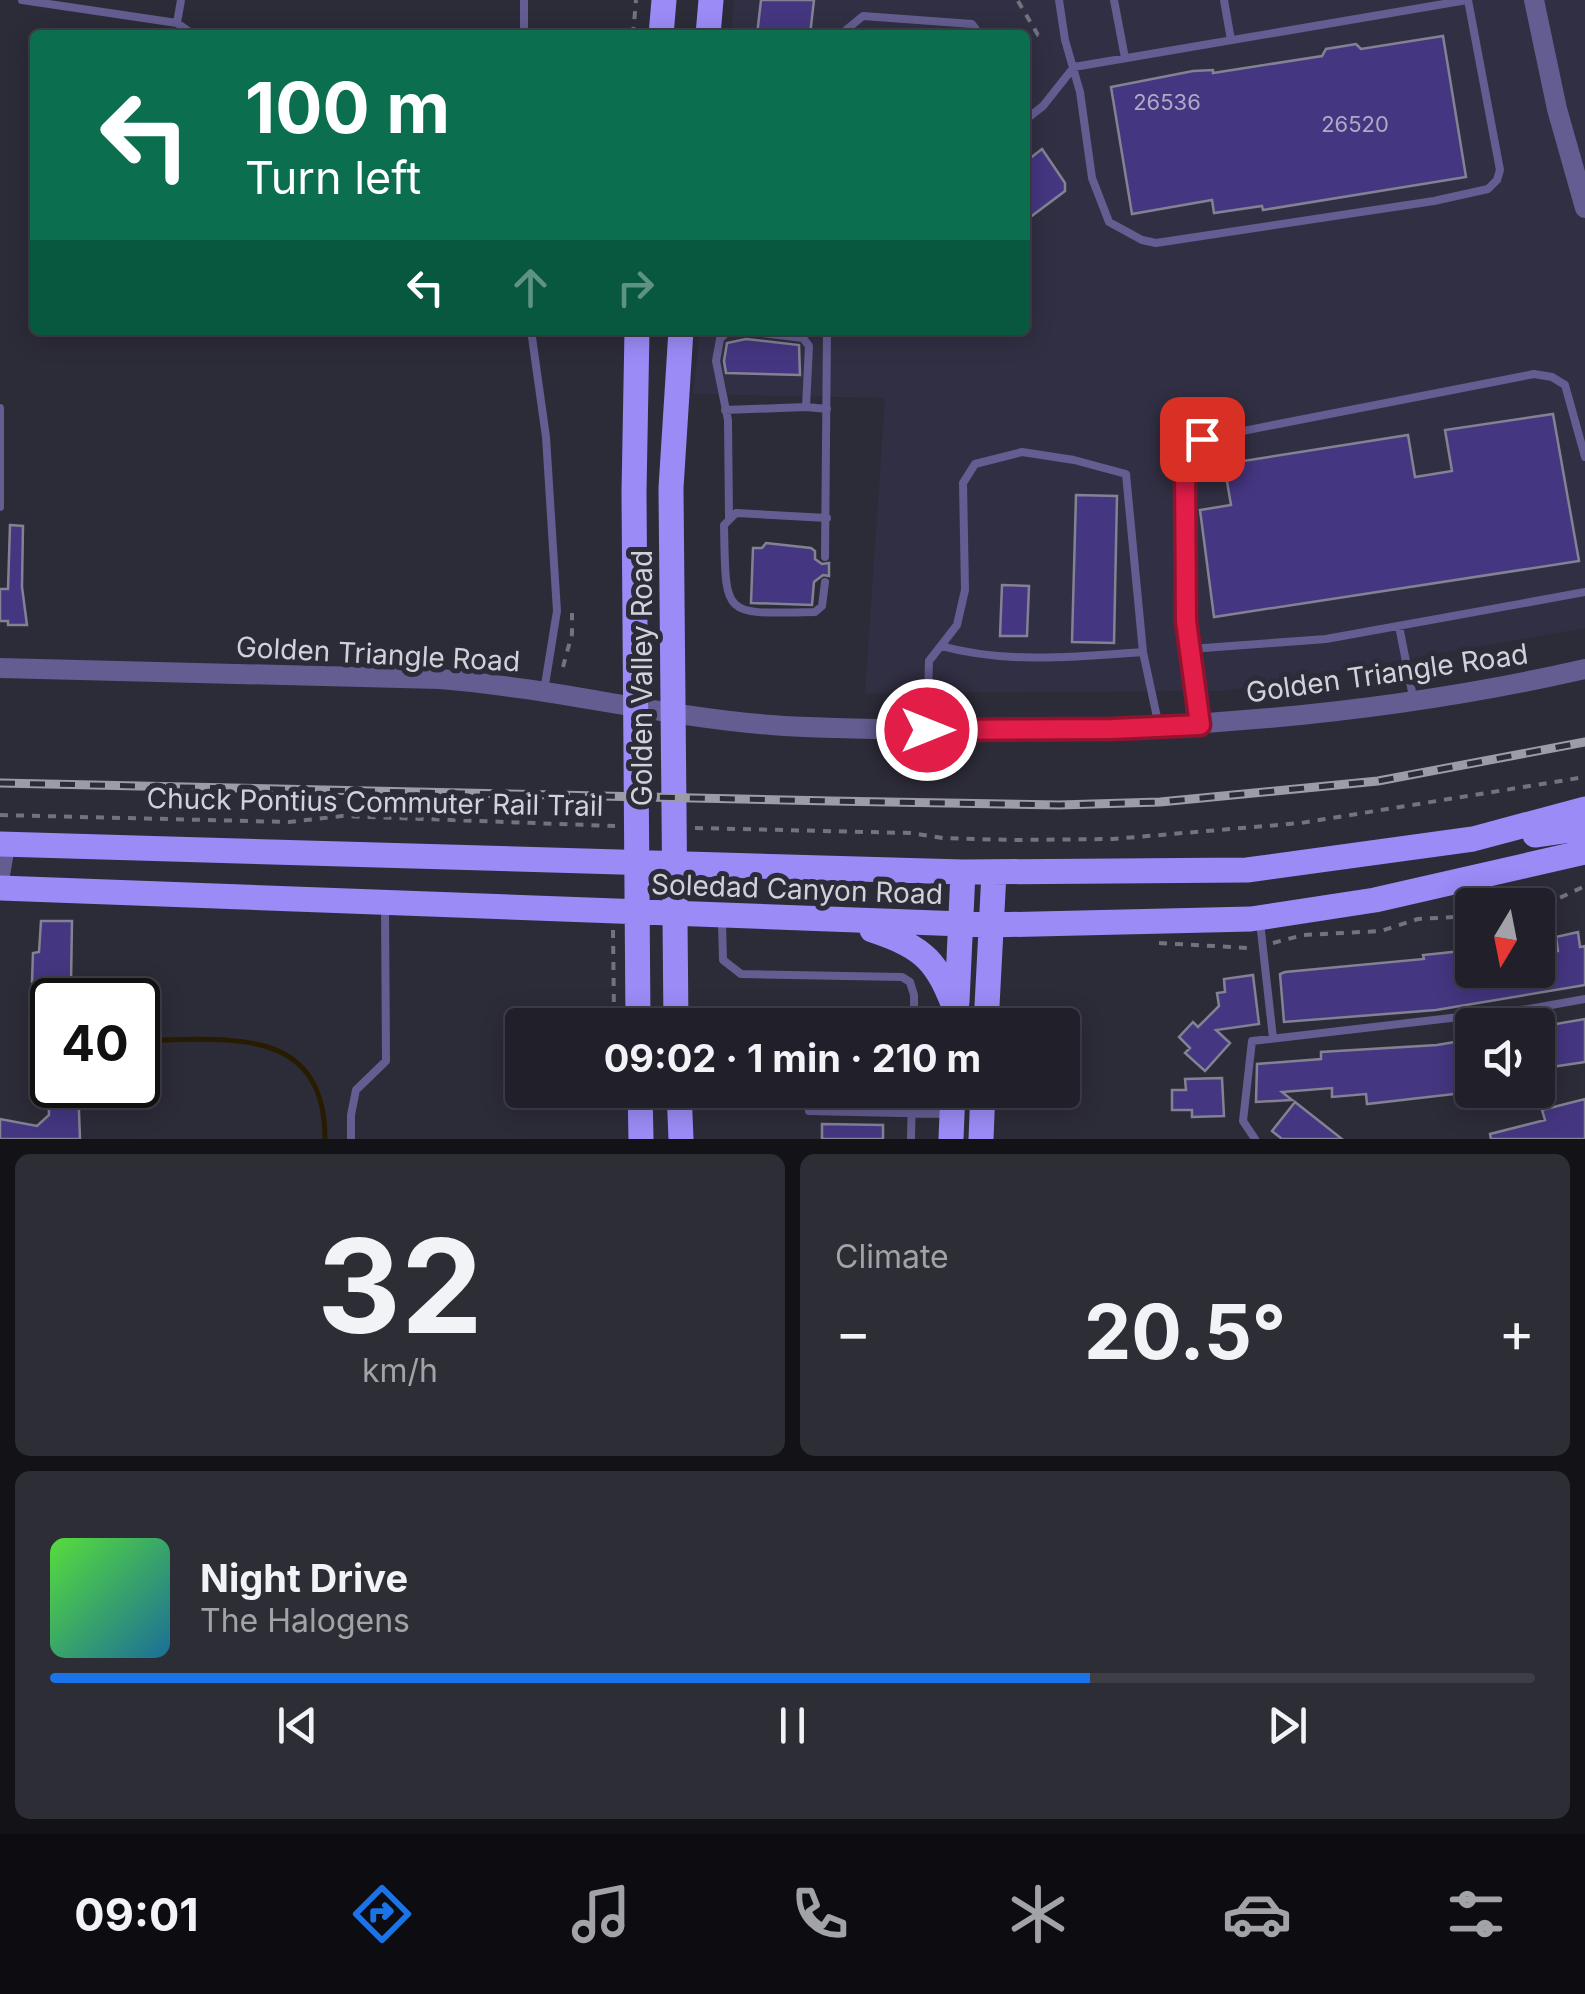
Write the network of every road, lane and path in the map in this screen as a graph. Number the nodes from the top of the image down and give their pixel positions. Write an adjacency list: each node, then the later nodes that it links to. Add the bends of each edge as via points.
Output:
1 (22, 0): 15 (lane)
2 (181, 0): 15 (lane)
3 (524, 0): 17 (lane)
4 (636, 0): 18 (path)
5 (664, 0): 19 (main road)
6 (712, 0): 20 (main road)
7 (1018, 0): 23 (path)
8 (1059, 0): 26 (lane)
9 (1114, 0): 25 (lane)
10 (1224, 0): 24 (lane)
11 (1381, 0): 14 (lane)
12 (1467, 0): 14 (lane); 26 (lane, via 1500,170 1488,189 1434,202 1142,240 1109,222 1092,178)
13 (1534, 0): 28 (street)
14 (1383, 14): 24 (lane)
15 (177, 23): 16 (lane)
16 (187, 30)
17 (524, 30)
18 (633, 30)
19 (662, 30)
20 (709, 30)
21 (846, 30): 22 (lane, via 863,16 896,16 972,24)
22 (976, 30)
23 (1043, 36)
24 (1231, 40): 25 (lane)
25 (1125, 58): 26 (lane)
26 (1074, 67): 27 (lane)
27 (1030, 116)
28 (1585, 208)
29 (533, 335): 54 (lane, via 557,612)
30 (638, 335): 82 (main road, Golden Valley Road)
31 (680, 335): 86 (main road, Golden Valley Road, via 671,488)
32 (724, 335): 38 (lane, via 716,361)
33 (782, 335): 35 (lane, via 804,338 810,346)
34 (827, 335): 37 (lane)
35 (806, 403): 37 (lane); 38 (lane)
36 (0, 408): 39 (lane)
37 (828, 409): 44 (lane)
38 (725, 410): 43 (lane)
39 (0, 437): 41 (lane)
40 (1585, 457): 50 (lane, via 1565,385 1534,374 1202,439 1185,466)
41 (0, 483): 42 (lane)
42 (0, 507)
43 (729, 517): 44 (lane); 46 (lane, via 726,588 730,602 743,611 815,612)
44 (827, 518): 45 (lane)
45 (825, 557)
46 (824, 582)
47 (1585, 592): 48 (lane)
48 (1399, 626): 50 (lane); 55 (lane)
49 (941, 646): 51 (lane, via 975,656); 51 (lane, via 957,625 966,590 963,483 975,464 1022,452 1126,474); 58 (lane, via 929,661)
50 (1190, 649): 56 (lane)
51 (1143, 652): 57 (lane)
52 (0, 668): 54 (street, Golden Triangle Road, via 410,677)
53 (1585, 670): 55 (street, Golden Triangle Road)
54 (544, 691): 58 (street, Golden Triangle Road, via 735,722)
55 (1414, 702): 56 (street, Golden Triangle Road)
56 (1200, 725): 57 (street, Golden Triangle Road)
57 (1159, 727): 58 (street, Golden Triangle Road)
58 (927, 730)
59 (1585, 777): 63 (path, via 1301,823 1112,839)
60 (1585, 809): 65 (main road, Soledad Canyon Road)
61 (0, 815): 62 (path, Chuck Pontius Commuter Rail Trail, via 290,822 342,816)
62 (613, 826)
63 (693, 828)
64 (1585, 828): 65 (main road)
65 (1473, 840): 69 (main road, Soledad Canyon Road, via 1247,870)
66 (4, 844): 68 (main road, Soledad Canyon Road); 71 (street)
67 (1585, 852): 76 (main road, Soledad Canyon Road, via 1375,900)
68 (963, 872): 69 (main road, Soledad Canyon Road); 78 (main road)
69 (994, 872): 79 (main road)
70 (1585, 886): 72 (path)
71 (0, 888): 73 (main road, Soledad Canyon Road)
72 (1555, 900)
73 (385, 903): 74 (main road, Soledad Canyon Road); 99 (lane, via 386,1061 356,1090)
74 (722, 916): 77 (main road, Soledad Canyon Road); 87 (lane, via 724,960 733,970 902,977 910,982)
75 (1455, 917): 81 (path)
76 (1260, 918): 79 (main road, Soledad Canyon Road); 81 (lane)
77 (843, 921): 78 (main road, Soledad Canyon Road); 88 (main road, via 924,953 942,976)
78 (961, 925): 79 (main road, Soledad Canyon Road); 89 (main road)
79 (990, 925): 90 (main road)
80 (1155, 942): 81 (path)
81 (1261, 947): 91 (lane)
82 (625, 955): 84 (path); 85 (main road, Golden Valley Road)
83 (1585, 999): 91 (lane)
84 (617, 1008)
85 (635, 1008)
86 (676, 1008)
87 (914, 1008)
88 (952, 1008)
89 (957, 1008)
90 (987, 1008)
91 (1273, 1038): 104 (lane, via 1252,1041 1243,1121)
92 (640, 1108): 100 (main road)
93 (680, 1108): 101 (main road)
94 (912, 1108): 97 (lane)
95 (982, 1108): 103 (main road)
96 (809, 1111): 97 (lane)
97 (912, 1114): 98 (lane); 102 (lane)
98 (952, 1114)
99 (351, 1139)
100 (640, 1139)
101 (681, 1139)
102 (911, 1139)
103 (981, 1139)
104 (1255, 1139)

